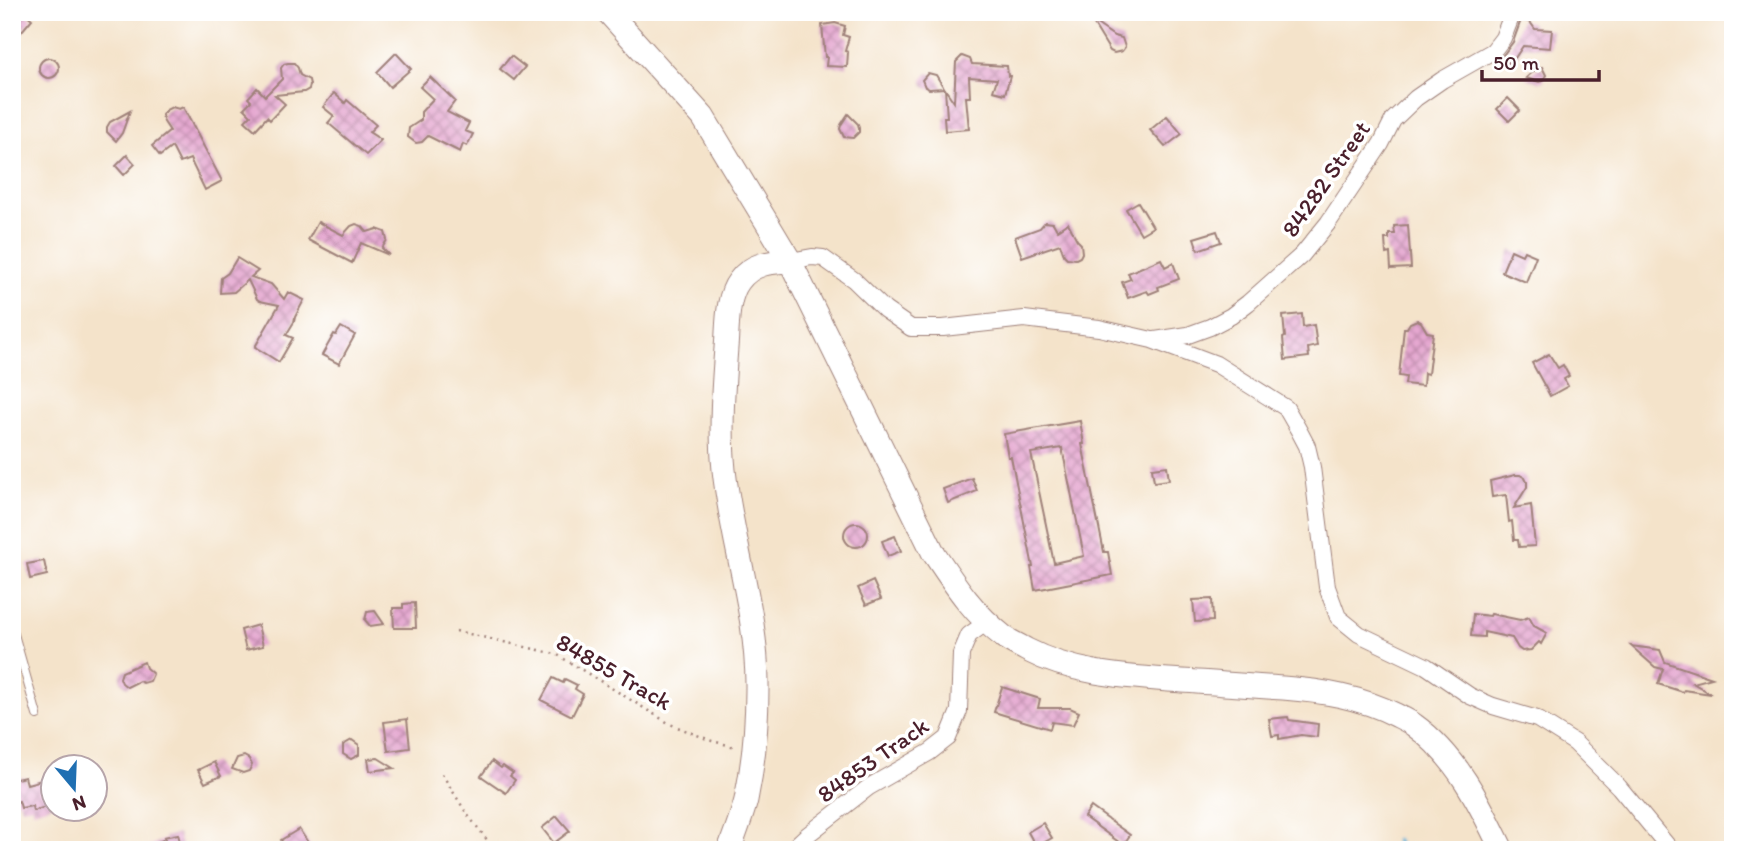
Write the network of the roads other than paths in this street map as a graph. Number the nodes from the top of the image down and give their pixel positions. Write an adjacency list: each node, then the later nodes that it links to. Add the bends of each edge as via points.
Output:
1 (608, 12): 3 (street, via 703,117)
2 (1513, 12): 6 (street, 84282 Street, via 1493,51 1442,80 1393,120 1302,255 1231,316 1188,335)
3 (769, 226): 4 (street); 5 (street)
4 (790, 261): 5 (street); 6 (street, via 823,258 911,328 1024,319); 7 (street, via 933,552)
5 (751, 268): 10 (street, via 737,282 731,299 722,404 724,470 753,631 757,689 746,802)
6 (1152, 340): 13 (street, via 1216,364 1286,408 1307,446 1327,587 1338,617 1359,634 1426,666 1470,696 1537,719 1575,743)
7 (987, 622): 11 (street, 84853 Track, via 969,635 961,654 959,711 948,738 869,787); 12 (street, via 1035,653 1113,676 1297,689 1348,696 1380,707 1414,725 1440,748 1462,774)
8 (12, 627): 9 (lane)
9 (37, 715)
10 (729, 850)
11 (791, 850)
12 (1502, 850)
13 (1671, 850)

